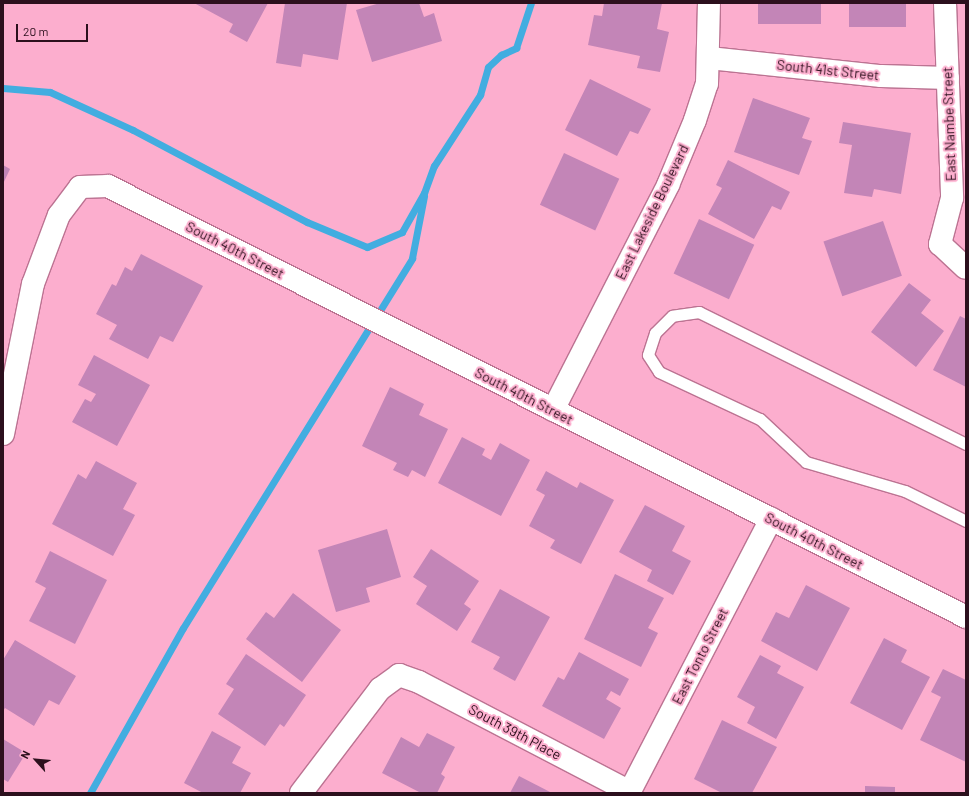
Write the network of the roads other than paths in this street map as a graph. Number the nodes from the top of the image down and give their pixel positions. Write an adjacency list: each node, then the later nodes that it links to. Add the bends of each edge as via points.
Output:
1 (710, 3): 3 (street, East Lakeside Boulevard)
2 (945, 3): 4 (street, East Nambe Street)
3 (709, 58): 4 (street, South 41st Street, via 881,76); 6 (street, East Lakeside Boulevard, via 702,99 668,185)
4 (948, 78): 5 (street, East Nambe Street, via 952,198 940,244)
5 (966, 268)
6 (553, 410): 7 (street, South 40th Street, via 108,186 80,187 59,215 33,284); 9 (street, South 40th Street)
7 (3, 434)
8 (966, 444): 10 (lane, via 699,312 672,316 656,333 648,355 659,372 760,419 806,462 905,492)
9 (770, 519): 11 (street, South 40th Street); 12 (street, East Tonto Street)
10 (966, 521)
11 (966, 617)
12 (629, 792): 13 (street, South 39th Place, via 419,682 399,675 380,689)
13 (300, 793)

